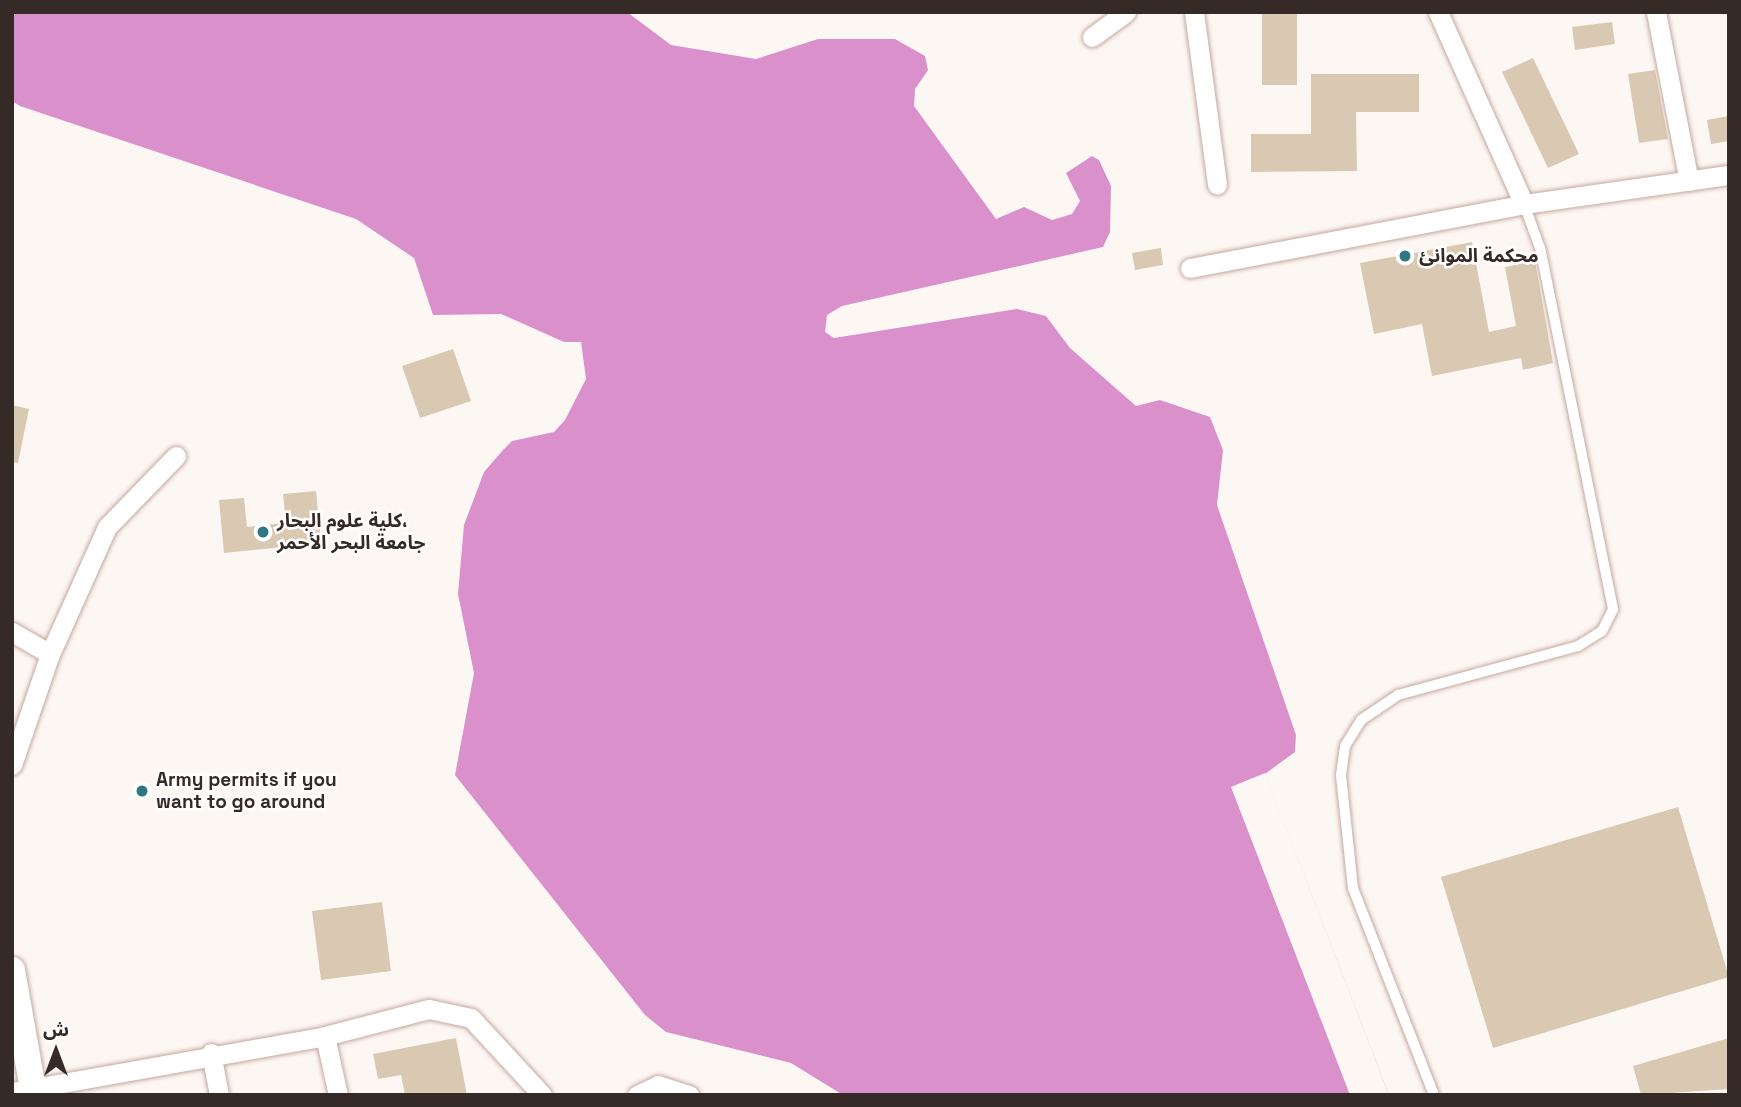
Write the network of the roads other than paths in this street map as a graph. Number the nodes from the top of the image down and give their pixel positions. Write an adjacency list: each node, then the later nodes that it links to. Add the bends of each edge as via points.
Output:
1 (1125, 12): 5 (street)
2 (1194, 12): 8 (street)
3 (1438, 12): 9 (street)
4 (1656, 12): 7 (street)
5 (1092, 37)
6 (1729, 175): 7 (street)
7 (1689, 181): 9 (street)
8 (1217, 184)
9 (1524, 204): 10 (street); 24 (lane, via 1540,248 1613,609 1602,631 1578,646 1398,695 1361,720 1345,746 1341,775 1353,888)
10 (1190, 268)
11 (176, 456): 13 (street, via 107,527)
12 (12, 632): 13 (street)
13 (50, 654): 14 (street)
14 (12, 765)
15 (12, 970): 18 (street)
16 (325, 1036): 17 (street); 20 (street); 21 (street, via 429,1009 449,1011 471,1018)
17 (211, 1053): 18 (street); 19 (street)
18 (26, 1092)
19 (219, 1095)
20 (338, 1095)
21 (542, 1095)
22 (637, 1095): 23 (street, via 658,1085)
23 (689, 1095)
24 (1434, 1095)

